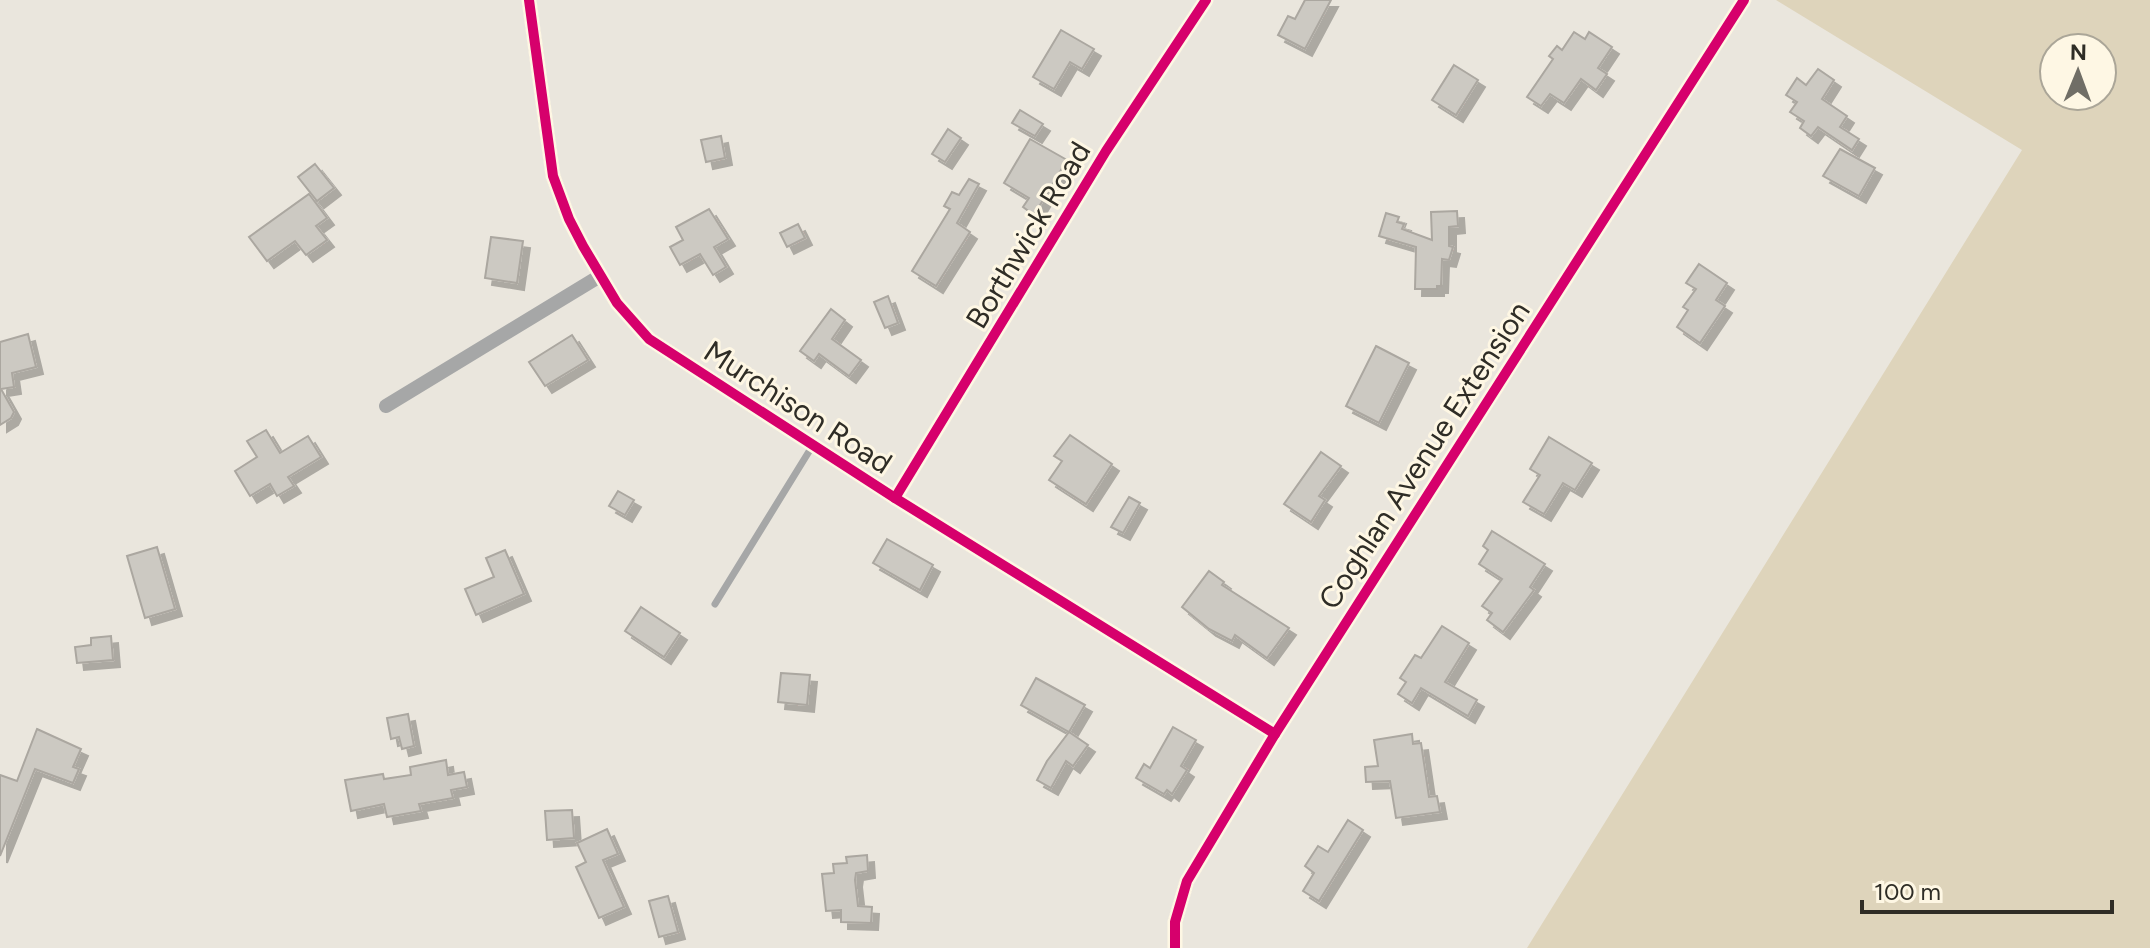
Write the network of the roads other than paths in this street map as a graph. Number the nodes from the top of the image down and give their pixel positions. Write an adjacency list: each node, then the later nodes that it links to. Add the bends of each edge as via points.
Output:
1 (529, 0): 4 (street, Murchison Road, via 553,176)
2 (1206, 0): 7 (street, Borthwick Road, via 1106,151)
3 (1744, 0): 9 (street, Coghlan Avenue Extension)
4 (600, 276): 5 (street); 6 (street, Murchison Road, via 649,339)
5 (386, 406)
6 (813, 445): 7 (street, Murchison Road); 8 (lane)
7 (895, 498): 9 (street, Murchison Road)
8 (715, 604)
9 (1275, 734): 10 (street, Coghlan Avenue Extension, via 1187,881 1175,922)
10 (1175, 948)

